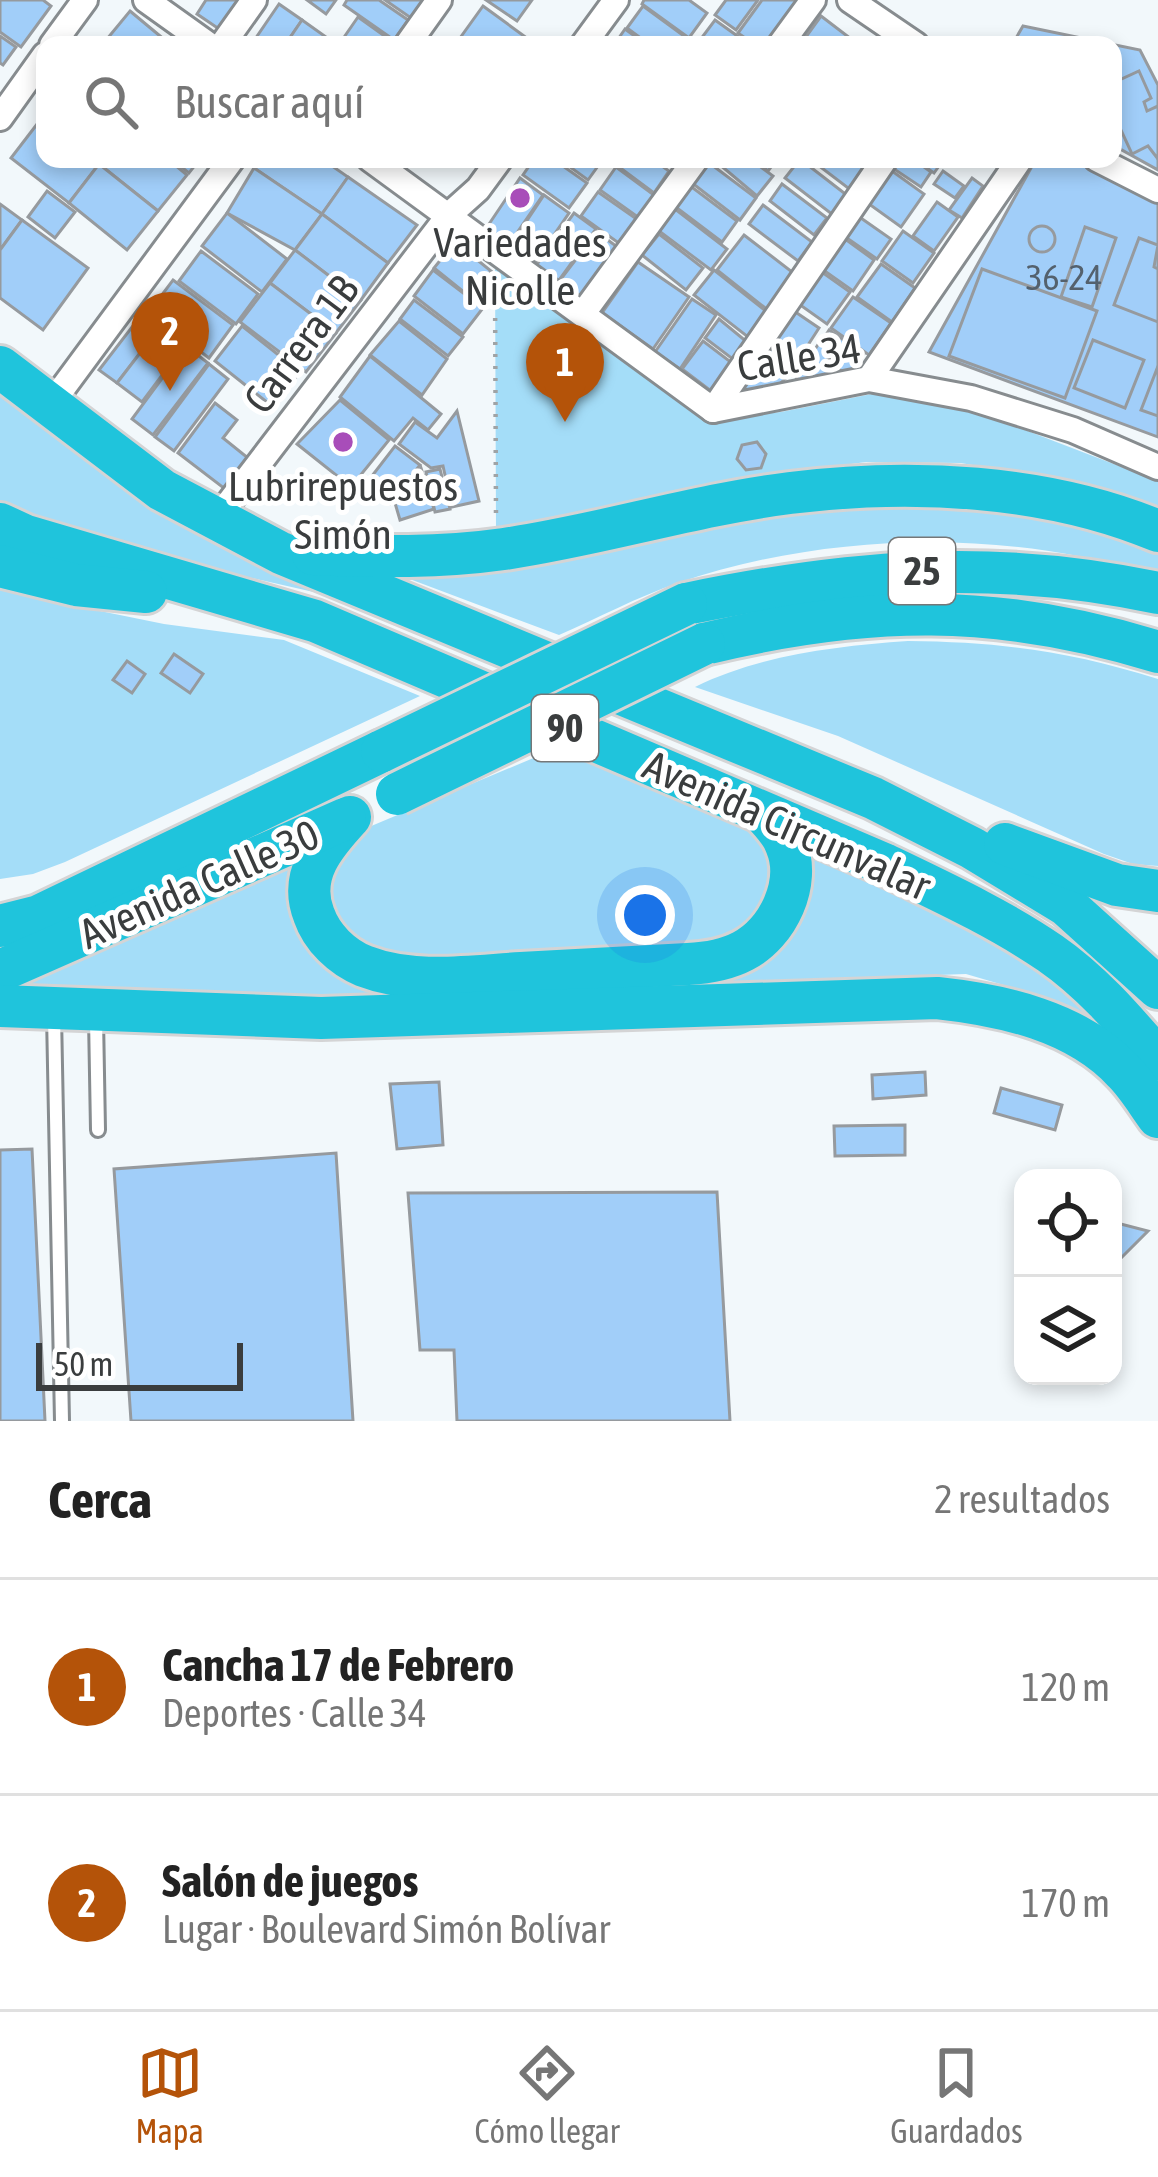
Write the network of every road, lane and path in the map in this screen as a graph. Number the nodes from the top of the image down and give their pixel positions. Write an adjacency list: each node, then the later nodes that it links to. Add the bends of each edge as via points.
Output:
1 (85, 0): 8 (street)
2 (146, 0): 9 (street)
3 (254, 0): 10 (street)
4 (439, 0): 11 (street)
5 (616, 0): 12 (street)
6 (813, 0): 13 (street)
7 (850, 0): 14 (street)
8 (59, 36)
9 (196, 36)
10 (228, 36)
11 (413, 36)
12 (590, 36)
13 (787, 36)
14 (903, 36)
15 (36, 68): 16 (street)
16 (0, 118)
17 (225, 168): 30 (street)
18 (383, 168): 25 (street, Calle 34)
19 (493, 168): 25 (street, Carrera 1B)
20 (689, 168): 27 (street)
21 (879, 168): 31 (street)
22 (1014, 168): 29 (street)
23 (1115, 168): 24 (street)
24 (1158, 190)
25 (449, 214): 26 (street, Calle 34); 33 (street, Carrera 1B)
26 (494, 246): 27 (street, Calle 34); 36 (path)
27 (584, 312): 31 (street, Calle 34)
28 (0, 367): 30 (highway, 90)
29 (869, 379): 31 (street, Calle 34); 32 (street, Calle 34, via 971,398)
30 (51, 404): 33 (highway, 90)
31 (713, 410)
32 (1158, 467)
33 (215, 521): 37 (highway, 90)
34 (0, 524): 40 (highway, 90)
35 (1158, 531): 36 (highway, via 1025,496 861,487)
36 (497, 550): 37 (highway)
37 (281, 553): 42 (highway, Avenida Circunvalar / 90)
38 (0, 566): 40 (highway, via 76,585)
39 (1158, 593): 46 (highway, Avenida Calle 30 / 25, bridge, via 1004,572 897,571 686,604)
40 (243, 602): 43 (highway, Avenida Circunvalar / 90, via 315,621)
41 (1158, 652): 44 (highway, Avenida Calle 30 / 25, bridge, via 1025,620 944,613 783,625 704,644)
42 (873, 798): 45 (highway, via 1117,885); 48 (highway, Avenida Circunvalar / 90, via 1066,904)
43 (764, 814): 44 (highway, via 785,842 790,887 772,926 744,951 688,964 434,977 360,965 321,929 311,876); 51 (highway, Avenida Circunvalar / 90, via 941,892 1051,954)
44 (350, 817): 47 (highway, Avenida Calle 30 / 25)
45 (1158, 891)
46 (13, 917)
47 (0, 970)
48 (1158, 988)
49 (0, 1006): 50 (highway)
50 (75, 1010): 52 (highway, via 321,1018 937,998 993,1004 1084,1041 1123,1070); 53 (lane); 54 (lane)
51 (1158, 1059)
52 (1158, 1117)
53 (98, 1130)
54 (62, 1421)

